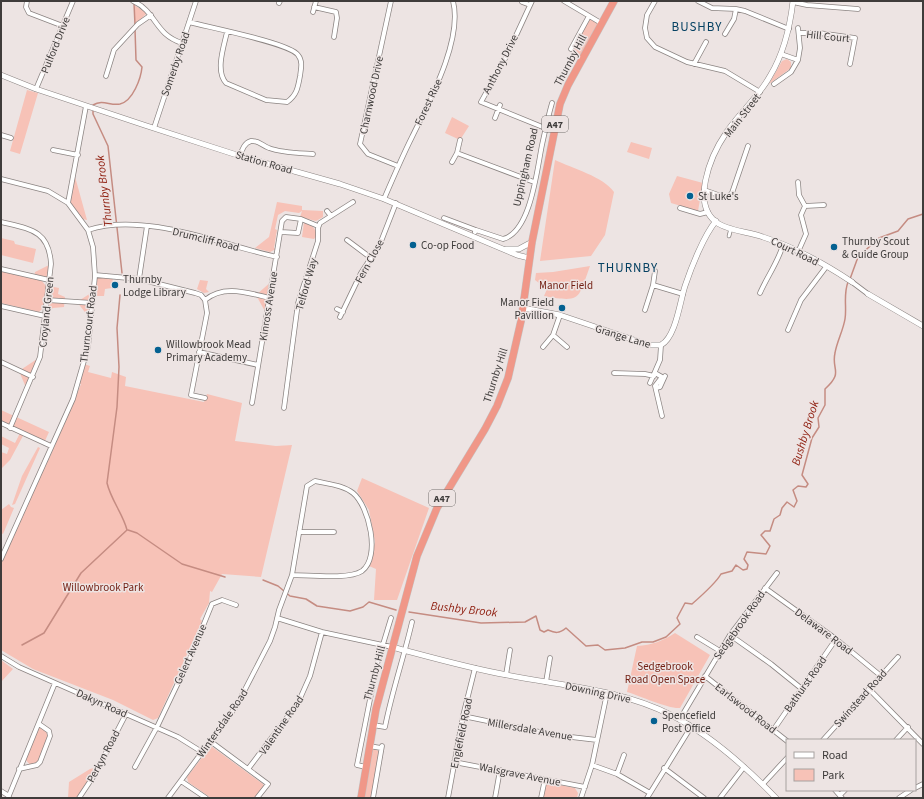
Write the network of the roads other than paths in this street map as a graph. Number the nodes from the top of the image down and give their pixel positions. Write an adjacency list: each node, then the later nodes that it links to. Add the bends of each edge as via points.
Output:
1 (27, 1): 21 (street, via 29,13)
2 (73, 1): 21 (street, Pulford Drive)
3 (133, 1): 17 (street)
4 (196, 1): 19 (street, Somerby Road)
5 (316, 1): 27 (street, via 314,10 336,12)
6 (391, 1): 58 (street, Charnwood Drive, via 360,144 368,154)
7 (453, 1): 58 (street, Forest Rise, via 455,22 443,69)
8 (564, 1): 18 (street)
9 (614, 1): 20 (highway, Thurnby Hill / A47)
10 (655, 1): 33 (street, via 645,22 645,33 648,38 664,53)
11 (698, 1): 15 (street, via 712,8)
12 (793, 1): 16 (street, via 808,5); 23 (street, Main Street)
13 (522, 2): 14 (street)
14 (531, 3): 42 (street, Anthony Drive, via 507,55 481,102)
15 (736, 9): 23 (street); 26 (street)
16 (858, 9)
17 (151, 15): 29 (street, via 165,35); 36 (street, via 138,24 114,50)
18 (589, 16): 20 (street); 30 (street)
19 (189, 22): 24 (street); 29 (street, Somerby Road)
20 (601, 23): 45 (highway, Thurnby Hill / A47, via 568,85)
21 (63, 26): 38 (street, Pulford Drive)
22 (798, 28): 25 (street, Hill Court)
23 (789, 29): 31 (street, Main Street)
24 (227, 32): 24 (street, via 291,49 298,54 301,70 294,97 287,102 266,100 226,83 222,79 221,64)
25 (799, 33): 32 (street, Hill Court); 34 (street, Hill Court, via 855,38)
26 (725, 34)
27 (334, 37)
28 (706, 42): 33 (street)
29 (182, 43): 46 (street, Somerby Road)
30 (571, 49)
31 (781, 54): 32 (street); 39 (street, Main Street)
32 (798, 60): 37 (street, via 791,72)
33 (694, 64): 39 (street, via 725,71)
34 (850, 64)
35 (1, 75): 38 (street, Station Road)
36 (106, 76)
37 (774, 84)
38 (36, 89): 41 (street, Station Road)
39 (760, 92): 62 (street, Main Street, via 722,139 707,173)
40 (552, 103): 44 (street, Uppingham Road)
41 (86, 106): 46 (street, Station Road); 55 (street)
42 (500, 108): 43 (street); 47 (street, Anthony Drive)
43 (495, 118)
44 (547, 120): 45 (street); 47 (street, Uppingham Road)
45 (556, 122): 86 (highway, Thurnby Hill / A47)
46 (154, 128): 56 (street, Station Road)
47 (545, 128): 60 (street, Uppingham Road)
48 (1, 135): 49 (street)
49 (11, 138)
50 (460, 140): 53 (street)
51 (748, 146): 62 (street, via 729,196 724,197)
52 (52, 150): 55 (street)
53 (457, 153): 57 (street); 60 (street)
54 (313, 154): 56 (street, via 285,151 251,141 245,145)
55 (78, 155): 65 (street)
56 (240, 156): 63 (street, Station Road)
57 (452, 162)
58 (398, 166): 63 (street, Forest Rise)
59 (1, 179): 65 (street, via 48,191)
60 (534, 182): 81 (street, Uppingham Road, via 522,222 513,234 503,240)
61 (798, 182): 68 (street, via 799,195)
62 (704, 190): 71 (street, Main Street)
63 (384, 199): 66 (street, Station Road)
64 (353, 202): 72 (street)
65 (68, 203): 80 (street, Thurncourt Road)
66 (396, 203): 83 (street, Station Road); 93 (street, Fern Close, via 380,244)
67 (824, 205): 68 (street)
68 (805, 206): 91 (street, via 801,216 806,234)
69 (680, 208): 71 (street, via 700,214)
70 (327, 210): 72 (street)
71 (708, 212): 76 (street, Main Street)
72 (330, 216): 78 (street)
73 (444, 218): 81 (street)
74 (301, 219): 78 (street, Kinross Avenue); 82 (street, via 298,233); 82 (street, Kinross Avenue, via 284,217)
75 (1, 222): 100 (street, Croyland Green, via 30,229 43,237 51,253)
76 (716, 222): 79 (street, Court Road); 104 (street, Grange Lane, via 708,232)
77 (147, 226): 80 (street, Drumcliff Road, via 119,225); 92 (street, Drumcliff Road, via 186,232); 99 (street)
78 (318, 226): 135 (street, Telford Way, via 318,241 298,303)
79 (731, 228): 84 (street); 88 (street, Court Road)
80 (88, 230): 98 (street, Thurncourt Road, via 94,247)
81 (476, 230): 83 (street)
82 (281, 232): 92 (street, Kinross Avenue)
83 (474, 236): 90 (street, Station Road)
84 (729, 236)
85 (346, 240): 87 (street)
86 (532, 242): 90 (street, Station Road, via 517,250); 94 (highway, Thurnby Hill / A47)
87 (352, 244): 89 (street); 93 (street)
88 (783, 245): 91 (street, Court Road); 103 (street, via 779,258 771,268)
89 (348, 249)
90 (501, 249): 94 (street, Station Road, via 522,258)
91 (798, 252): 95 (street, Court Road)
92 (276, 257): 106 (street, Kinross Avenue)
93 (371, 258): 114 (street, Fern Close)
94 (529, 258): 111 (highway, Thurnby Hill / A47)
95 (826, 267): 101 (street, Court Road); 119 (street, via 801,300)
96 (1, 270): 100 (street)
97 (655, 271): 102 (street)
98 (94, 275): 99 (street); 109 (street, Thurncourt Road)
99 (139, 279): 108 (street, via 195,293)
100 (49, 280): 107 (street, Croyland Green)
101 (852, 282): 105 (street, Court Road)
102 (653, 286): 104 (street); 113 (street)
103 (760, 293)
104 (683, 294): 121 (street, Grange Lane, via 672,332 668,340)
105 (868, 294): 118 (street)
106 (270, 298): 108 (street, via 227,290); 126 (street, Kinross Avenue)
107 (47, 300): 109 (street); 116 (street, Croyland Green)
108 (205, 300): 124 (street, via 207,313)
109 (93, 303): 139 (street, Thurncourt Road, via 84,362 73,400)
110 (1, 306): 116 (street)
111 (523, 308): 115 (street, Grange Lane); 155 (highway, Thurnby Hill / A47, via 512,364 502,394 486,430 443,496 431,521 410,577)
112 (337, 309): 114 (street)
113 (646, 310)
114 (343, 312): 117 (street, Fern Close)
115 (560, 315): 120 (street); 121 (street, Grange Lane, via 632,340 654,346)
116 (45, 316): 130 (street, Croyland Green, via 41,352)
117 (340, 318)
118 (923, 326)
119 (788, 330)
120 (553, 335): 122 (street); 123 (street)
121 (661, 345): 128 (street, via 660,360)
122 (543, 347)
123 (567, 347)
124 (199, 352): 126 (street); 133 (street, via 191,395)
125 (1, 362): 130 (street)
126 (258, 365): 134 (street, Kinross Avenue)
127 (614, 373): 128 (street)
128 (654, 374): 131 (street); 132 (street, via 662,376)
129 (665, 376): 132 (street, via 660,387)
130 (33, 378): 138 (street, Croyland Green)
131 (650, 383)
132 (656, 388): 136 (street)
133 (205, 398)
134 (252, 403)
135 (284, 408)
136 (662, 416)
137 (1, 423): 138 (street)
138 (10, 428): 139 (street)
139 (51, 446): 142 (street, Thurncourt Road)
140 (299, 532): 141 (street); 143 (street, Wintersdale Road); 143 (street, Wintersdale Road, via 307,486 315,481 338,486 352,492 364,509 369,525 371,556 362,571 355,574)
141 (334, 532)
142 (1, 559)
143 (292, 574): 147 (street, Wintersdale Road)
144 (777, 574): 145 (street, Sedgebrook Road)
145 (765, 588): 151 (street, Sedgebrook Road); 153 (street, Delaware Road)
146 (236, 605): 178 (street, Gelert Avenue, via 222,600 212,604)
147 (277, 618): 150 (street); 184 (street, Wintersdale Road, via 270,641 245,692)
148 (391, 618): 154 (street)
149 (412, 622): 157 (street)
150 (322, 632): 154 (street); 196 (street, Valentine Road, via 310,676 298,703)
151 (730, 635): 158 (street, Sedgebrook Road); 168 (street)
152 (697, 637): 158 (street)
153 (836, 639): 165 (street, Delaware Road); 168 (street, Bathurst Road)
154 (382, 644): 155 (street); 193 (street, via 357,765)
155 (392, 647): 157 (street, Downing Drive); 175 (highway, Thurnby Hill / A47)
156 (510, 650): 163 (street)
157 (406, 651): 162 (street, Downing Drive); 175 (street, via 385,727)
158 (720, 651): 164 (street, Sedgebrook Road)
159 (2, 656): 167 (street, Dakyn Road, via 19,667)
160 (898, 657): 165 (street, Swinstead Road)
161 (550, 658): 166 (street)
162 (475, 668): 163 (street, Downing Drive); 172 (street, Englefield Road)
163 (506, 675): 166 (street, Downing Drive)
164 (705, 676): 173 (street, Sedgebrook Road); 179 (street, Earlswood Road)
165 (881, 676): 169 (street, Swinstead Road)
166 (546, 682): 170 (street, Downing Drive)
167 (55, 683): 171 (street, Dakyn Road); 174 (street)
168 (802, 689): 179 (street, Bathurst Road)
169 (869, 689): 177 (street); 181 (street, Swinstead Road)
170 (607, 693): 173 (street, Downing Drive, via 645,704); 183 (street)
171 (126, 714): 178 (street, Dakyn Road); 208 (street, Perkyn Road)
172 (463, 716): 183 (street, Millersdale Avenue); 190 (street, Englefield Road)
173 (680, 720): 176 (street, Downing Drive)
174 (39, 724): 197 (street); 197 (street, via 49,731 50,736 40,762 37,766)
175 (373, 725): 186 (highway, Thurnby Hill / A47)
176 (691, 727): 194 (street, Downing Drive); 195 (street)
177 (908, 727): 182 (street); 185 (street)
178 (158, 728): 187 (street, Dakyn Road); 192 (street, Gelert Avenue)
179 (774, 729): 180 (street, Earlswood Road)
180 (786, 739)
181 (824, 739)
182 (897, 739)
183 (597, 740): 191 (street)
184 (210, 741): 187 (street, Wintersdale Road); 196 (street)
185 (923, 744)
186 (369, 746): 193 (highway, A47); 213 (street, via 381,747)
187 (202, 752): 201 (street, Wintersdale Road)
188 (624, 755): 199 (street)
189 (786, 759): 202 (street)
190 (454, 762): 198 (street, Walsgrave Avenue); 214 (street, Englefield Road)
191 (592, 765): 199 (street); 203 (street)
192 (135, 767)
193 (366, 767): 212 (highway, A47)
194 (744, 767): 202 (street, Downing Drive); 220 (street)
195 (664, 768): 206 (street); 219 (street)
196 (248, 769): 211 (street, via 268,784)
197 (19, 770): 207 (street)
198 (500, 770): 200 (street, Walsgrave Avenue); 215 (street)
199 (617, 774): 206 (street)
200 (545, 779): 203 (street, Walsgrave Avenue); 216 (street)
201 (181, 781): 209 (street, Wintersdale Road); 210 (street)
202 (763, 784): 221 (street, Downing Drive)
203 (585, 787): 217 (street)
204 (1, 791): 207 (street)
205 (910, 791): 222 (street)
206 (650, 792): 218 (street)
207 (8, 797)
208 (80, 798)
209 (168, 798)
210 (206, 798)
211 (257, 798)
212 (361, 798)
213 (373, 798)
214 (448, 798)
215 (495, 798)
216 (541, 798)
217 (581, 798)
218 (647, 798)
219 (704, 798)
220 (720, 798)
221 (776, 798)
222 (899, 798)

